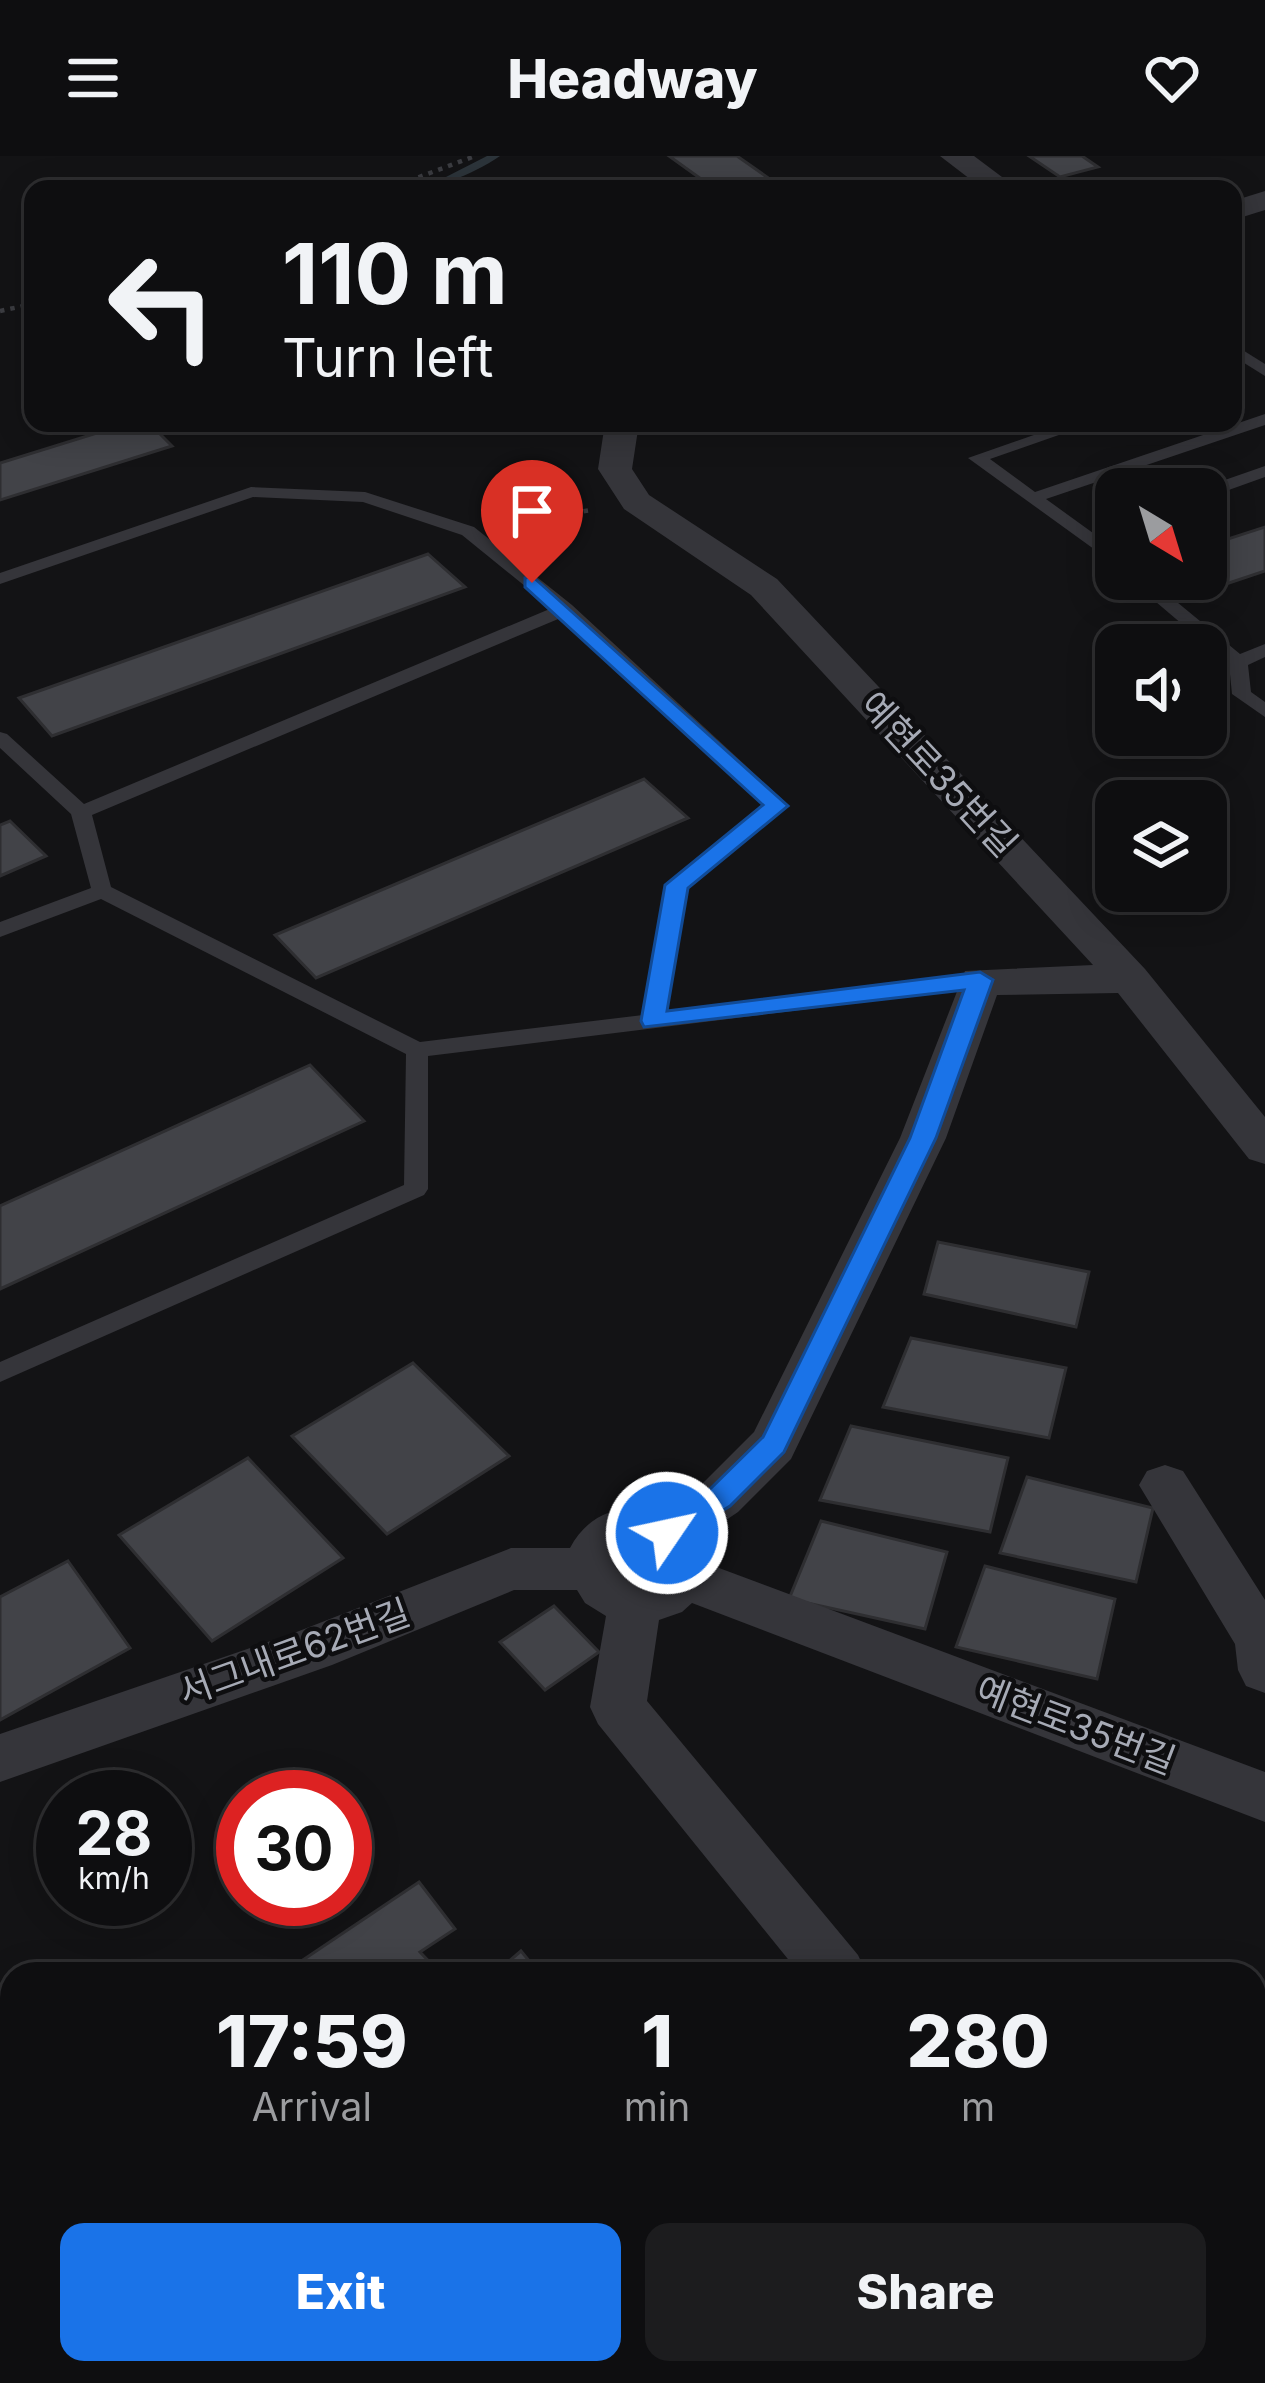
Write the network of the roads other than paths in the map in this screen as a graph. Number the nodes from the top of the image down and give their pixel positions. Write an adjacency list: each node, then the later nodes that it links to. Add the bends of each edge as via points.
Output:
1 (955, 156): 2 (street)
2 (990, 180)
3 (621, 432): 20 (street, 예현로35번길, via 615,469 636,502 764,587)
4 (1057, 432): 8 (lane, via 977,458)
5 (1227, 432): 8 (lane)
6 (1265, 471): 7 (lane)
7 (1227, 485)
8 (1033, 498): 9 (lane)
9 (1095, 543)
10 (0, 579): 12 (lane, via 251,492 364,497 468,531)
11 (1163, 600): 14 (lane)
12 (565, 609): 17 (lane); 22 (lane, via 777,806 677,885)
13 (1265, 650): 14 (lane)
14 (1238, 662): 15 (lane, via 1242,694)
15 (1265, 711)
16 (0, 738): 17 (lane)
17 (81, 812): 18 (lane)
18 (102, 891): 19 (lane); 23 (lane)
19 (0, 930)
20 (1130, 979): 21 (street); 24 (street, 예현로35번길)
21 (980, 980): 22 (lane); 27 (street, via 923,1138 773,1444)
22 (653, 1021): 23 (lane)
23 (417, 1050): 25 (lane, via 416,1189)
24 (1265, 1148)
25 (0, 1373)
26 (1165, 1485): 30 (street, via 1262,1641)
27 (676, 1555): 28 (street, via 646,1526 618,1530 597,1546); 29 (street, via 664,1597); 32 (street, 예현로35번길)
28 (591, 1569): 29 (street, via 605,1592); 31 (street, 서그내로62번길, via 511,1569 313,1649)
29 (635, 1603): 33 (street, via 618,1707)
30 (1265, 1670)
31 (0, 1758)
32 (1265, 1797)
33 (827, 1962)

